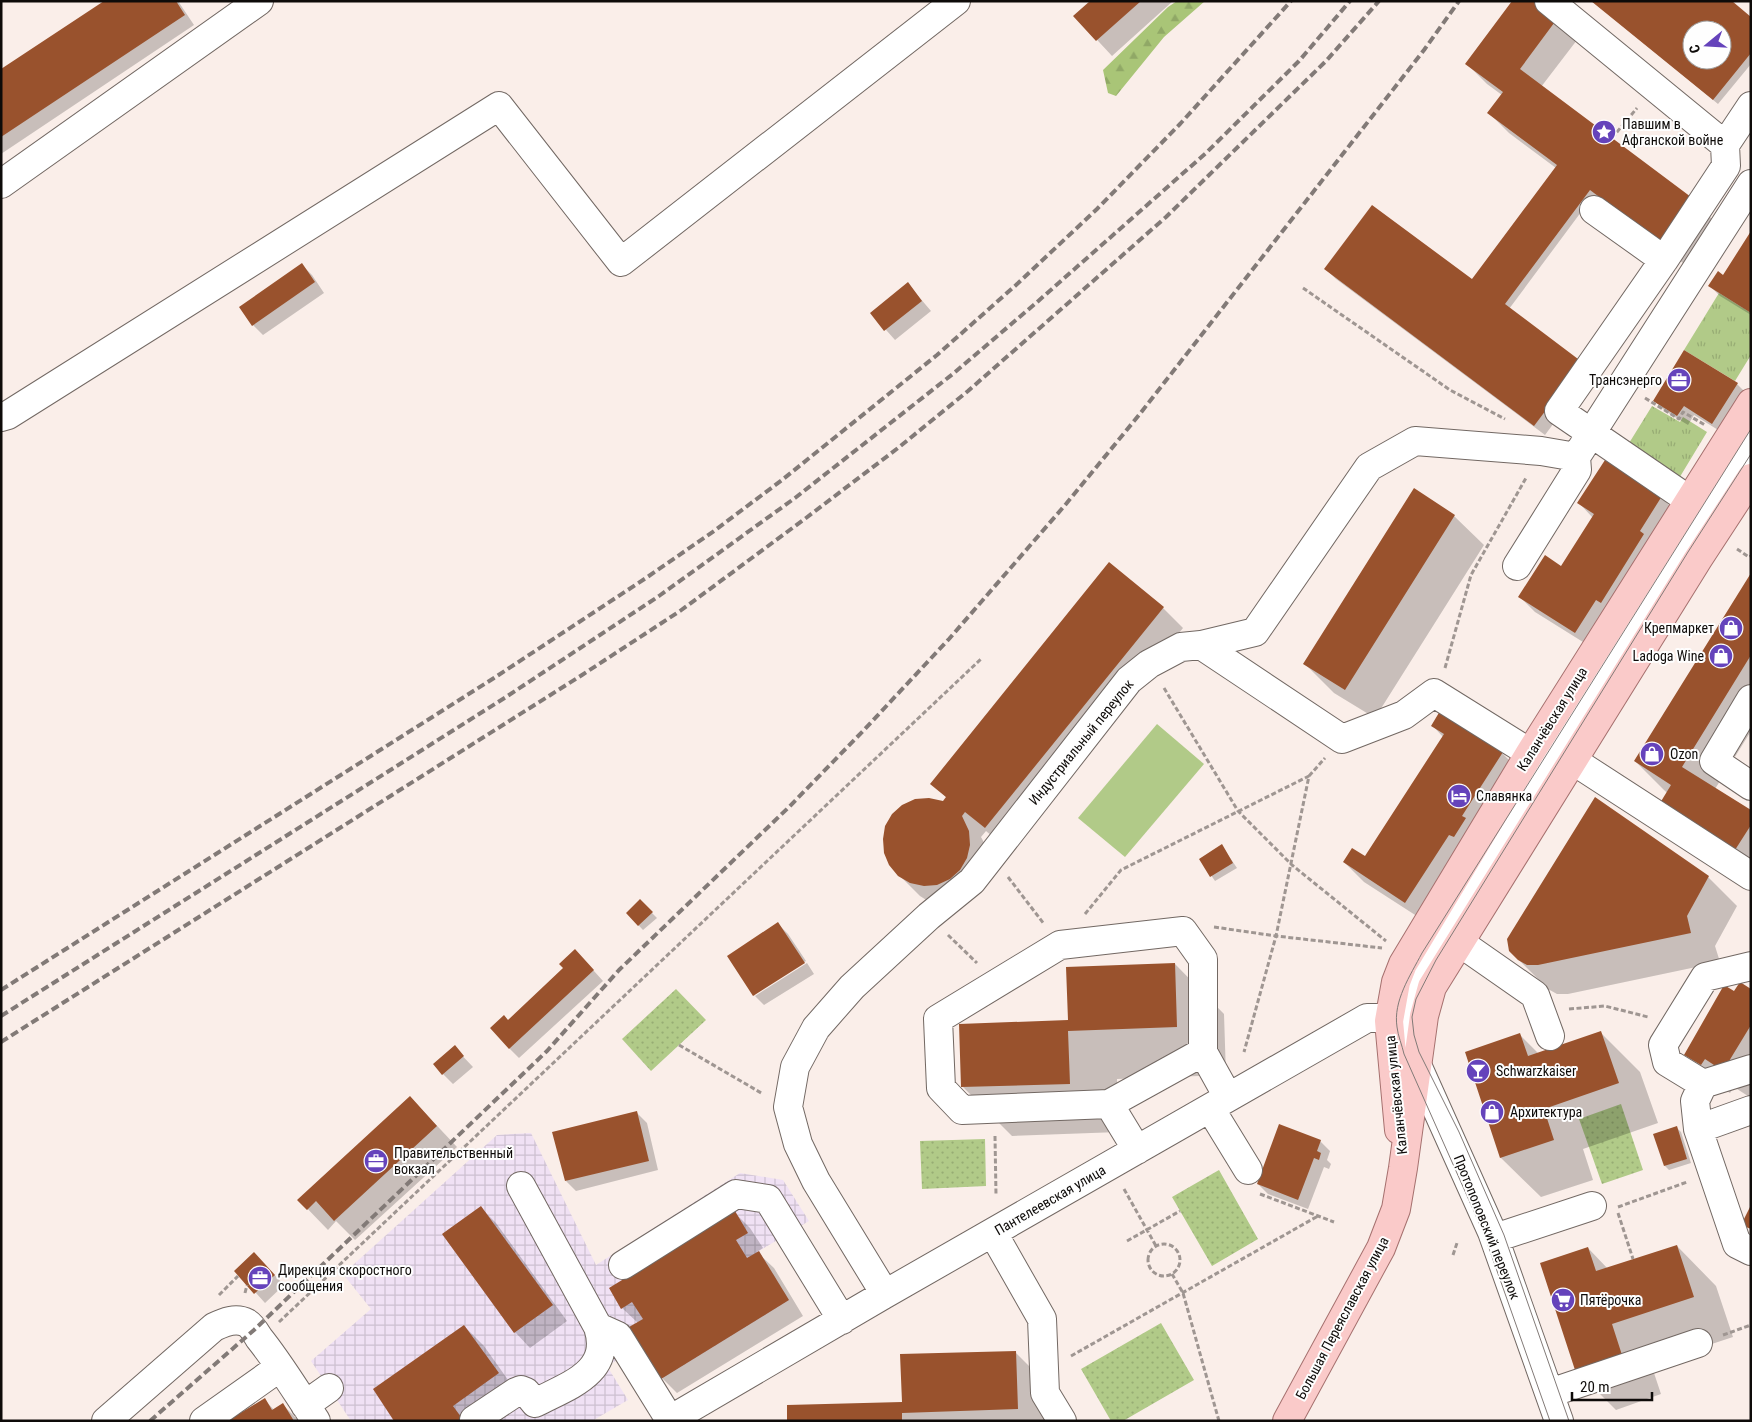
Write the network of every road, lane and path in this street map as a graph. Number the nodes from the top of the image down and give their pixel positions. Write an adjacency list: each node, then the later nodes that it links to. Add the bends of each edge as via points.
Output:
1 (259, 1): 8 (street)
2 (956, 1): 15 (street, via 621,262 499,106)
3 (1549, 1): 4 (street)
4 (1654, 87): 6 (path); 7 (street)
5 (1751, 106): 7 (street)
6 (1612, 138)
7 (1725, 145): 11 (street, via 1726,166)
8 (1, 184)
9 (1751, 184): 13 (street)
10 (1594, 210): 11 (street)
11 (1664, 260): 18 (street, via 1559,411)
12 (1303, 288): 16 (path, via 1450,390)
13 (1623, 384): 17 (path, via 1679,419 1684,412); 18 (street)
14 (1751, 403): 23 (main road, Каланчёвская улица)
15 (1, 417)
16 (1511, 423)
17 (1707, 426)
18 (1592, 434): 21 (street); 23 (street)
19 (1751, 440): 50 (street, via 1429,956 1409,996 1404,1025)
20 (1542, 452): 21 (street, Индустриальный переулок); 27 (street, Индустриальный переулок, via 1415,441 1369,467 1255,632); 30 (path, via 1471,575)
21 (1576, 457): 26 (street, via 1576,470)
22 (1751, 478): 33 (main road, Каланчёвская улица)
23 (1689, 500): 32 (main road, Каланчёвская улица)
24 (1736, 548): 25 (path)
25 (1751, 556)
26 (1517, 566)
27 (1201, 644): 29 (street, Индустриальный переулок, via 1180,647); 32 (street, via 1342,739 1404,715 1434,693)
28 (981, 659): 90 (path)
29 (1149, 664): 35 (path); 36 (street, Индустриальный переулок, via 1129,680)
30 (1444, 669)
31 (1751, 700): 34 (street, via 1714,761)
32 (1530, 753): 50 (main road, Каланчёвская улица, via 1403,964 1396,982)
33 (1572, 760): 38 (street); 42 (main road, Каланчёвская улица)
34 (1751, 786)
35 (1238, 811): 37 (path); 37 (path, via 1309,776); 44 (path, via 1121,870)
36 (991, 855): 39 (street, Индустриальный переулок, via 972,880); 44 (path)
37 (1292, 865): 41 (path); 43 (path)
38 (1747, 866)
39 (929, 916): 47 (path); 86 (street, Индустриальный переулок, via 852,987 816,1028 795,1067 788,1107 798,1144 816,1181)
40 (1182, 931): 41 (path, via 1210,926); 44 (street); 53 (street, via 1203,959)
41 (1276, 936): 45 (path); 54 (path)
42 (1459, 942): 48 (street, via 1535,994); 55 (main road, Каланчёвская улица, via 1432,987)
43 (1389, 944)
44 (1060, 945): 47 (street)
45 (1387, 949)
46 (1751, 966): 49 (street, via 1705,977)
47 (998, 983): 61 (street, via 938,1019 940,1088 962,1110)
48 (1541, 1011): 49 (path, via 1605,1006); 51 (street)
49 (1676, 1024): 57 (street, via 1663,1044 1667,1062)
50 (1396, 1031): 55 (street); 59 (street, Пантелеевская улица, via 1378,1018 1367,1018); 65 (main road, Каланчёвская улица, via 1395,1101)
51 (1550, 1036)
52 (679, 1045): 58 (path)
53 (1203, 1052): 59 (street); 60 (street)
54 (1244, 1052)
55 (1417, 1065): 65 (main road, Большая Переяславская улица); 76 (street, Протопоповский переулок)
56 (1751, 1069): 57 (street)
57 (1703, 1084): 63 (street, via 1695,1101)
58 (765, 1096)
59 (1219, 1103): 64 (street, Пантелеевская улица); 66 (street)
60 (1109, 1104): 61 (street); 64 (street)
61 (994, 1108): 70 (path)
62 (1751, 1110): 63 (street)
63 (1698, 1129): 67 (street)
64 (1137, 1150): 75 (street, Пантелеевская улица)
65 (1404, 1168): 102 (main road, Большая Переяславская улица, via 1396,1209 1381,1248)
66 (1248, 1170)
67 (1714, 1172): 80 (street, via 1737,1244); 82 (path, via 1616,1208)
68 (521, 1186): 88 (street)
69 (1123, 1188): 74 (path)
70 (996, 1195)
71 (1592, 1206): 76 (street)
72 (1180, 1211): 74 (path)
73 (1318, 1216): 85 (path)
74 (1147, 1230): 77 (path); 79 (path)
75 (992, 1232): 86 (street, Пантелеевская улица); 91 (street, via 1042,1319)
76 (1495, 1238): 93 (street, Протопоповский переулок)
77 (1127, 1242)
78 (1457, 1243): 81 (path)
79 (1156, 1246): 84 (path, via 1151,1250 1148,1264 1158,1275); 84 (path, via 1170,1245 1180,1255 1180,1262)
80 (1751, 1250)
81 (1452, 1255)
82 (1633, 1259)
83 (623, 1265): 87 (street, via 736,1194 768,1199)
84 (1172, 1274): 85 (path)
85 (1182, 1293): 91 (path); 101 (path)
86 (885, 1294): 87 (street, Пантелеевская улица)
87 (842, 1320): 96 (street, Пантелеевская улица)
88 (598, 1327): 94 (street, via 602,1350 598,1361 591,1371); 96 (street, via 618,1336)
89 (1698, 1343): 93 (street)
90 (271, 1354): 95 (street); 98 (street, via 248,1324 237,1320 225,1322); 99 (street)
91 (1044, 1372): 100 (street, via 1045,1393)
92 (329, 1388): 95 (street)
93 (1550, 1393): 103 (street, Протопоповский переулок)
94 (540, 1412): 97 (street, via 521,1390)
95 (310, 1413)
96 (680, 1418)
97 (474, 1420)
98 (106, 1421)
99 (204, 1421)
100 (1062, 1421)
101 (1219, 1421)
102 (1287, 1421)
103 (1559, 1421)

